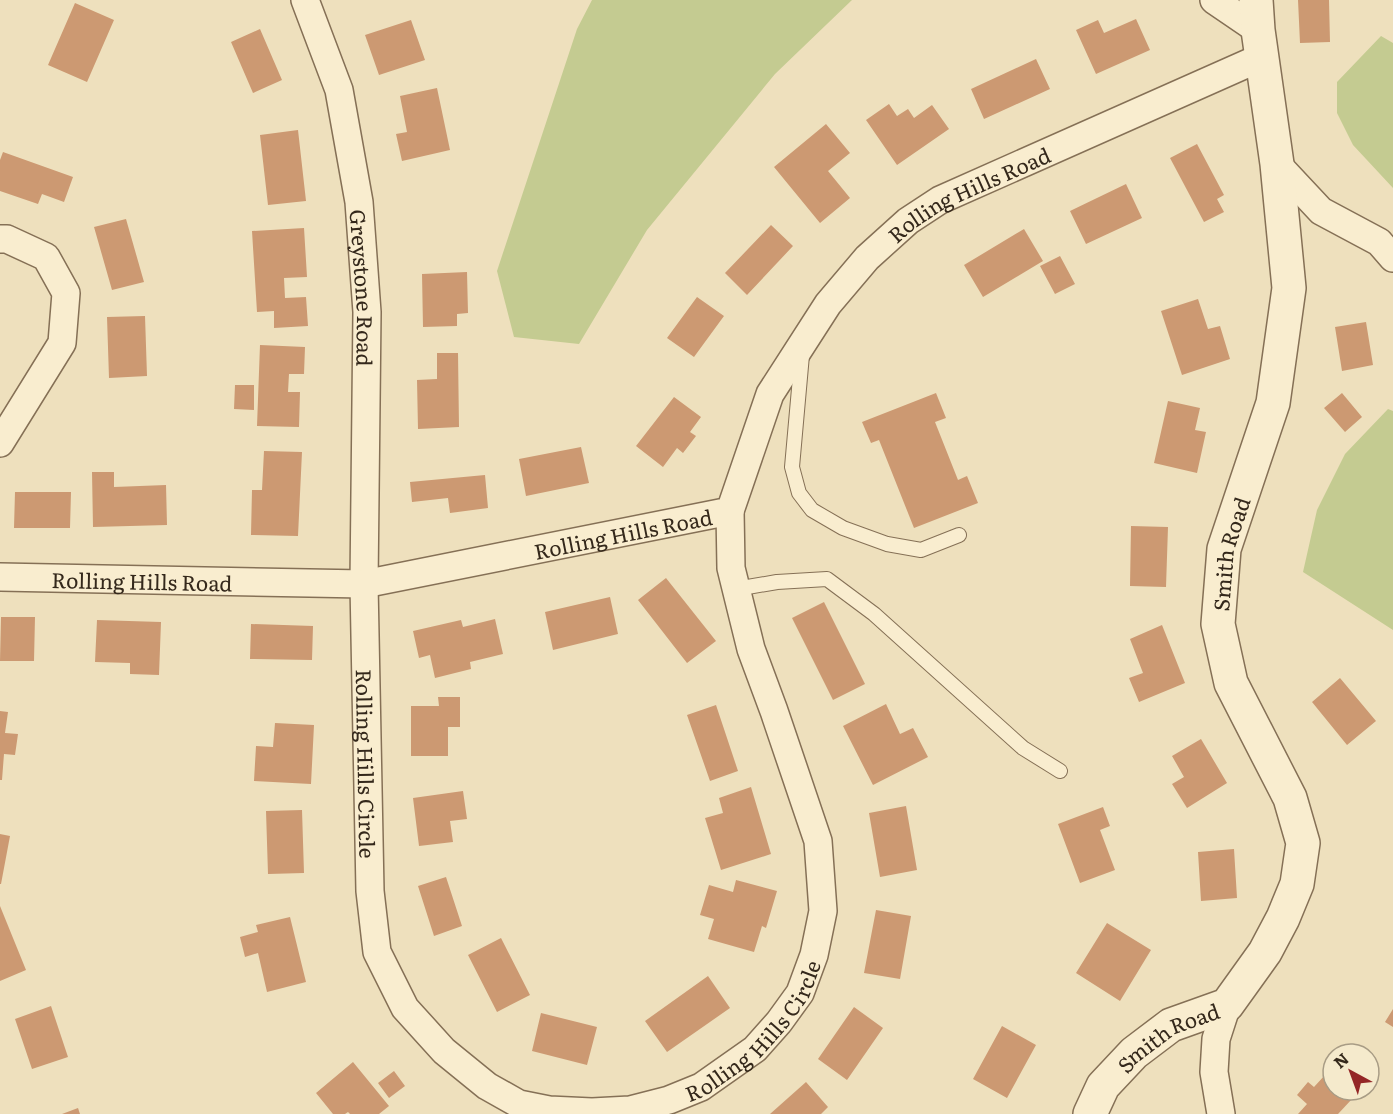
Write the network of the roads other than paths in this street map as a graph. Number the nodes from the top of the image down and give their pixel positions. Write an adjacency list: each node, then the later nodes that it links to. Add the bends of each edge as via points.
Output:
1 (305, 0): 12 (street, Greystone Road, via 339,90 359,202 367,312)
2 (1214, 0): 3 (street)
3 (1259, 29): 4 (street, Smith Road); 7 (street, Rolling Hills Road, via 940,200 908,221 867,258 828,304)
4 (1277, 164): 6 (street, via 1321,211 1379,242); 15 (street, Smith Road, via 1289,288 1273,403 1224,549 1218,624 1231,683 1290,798 1303,843 1298,884 1283,918 1265,952)
5 (0, 239): 8 (street, via 46,257 66,293 62,344)
6 (1393, 258)
7 (802, 344): 9 (street, Rolling Hills Road, via 770,394); 10 (lane, via 792,467 799,493 812,510 843,528 887,544 921,550)
8 (0, 443)
9 (730, 511): 12 (street, Rolling Hills Road); 13 (street, Rolling Hills Circle, via 731,568)
10 (959, 535)
11 (0, 577): 12 (street, Rolling Hills Road)
12 (364, 584): 13 (street, Rolling Hills Circle, via 370,891 377,952 405,1008 444,1052 487,1086 519,1104 592,1112 630,1110 669,1100 701,1087 734,1066 755,1049 800,993 814,955 823,911 818,841 751,649)
13 (736, 589): 14 (lane, via 827,579 874,614 1023,748)
14 (1060, 771)
15 (1227, 1005): 16 (street, Smith Road, via 1171,1025 1134,1053 1103,1086); 17 (street, via 1216,1039 1214,1072)
16 (1090, 1114)
17 (1221, 1114)

